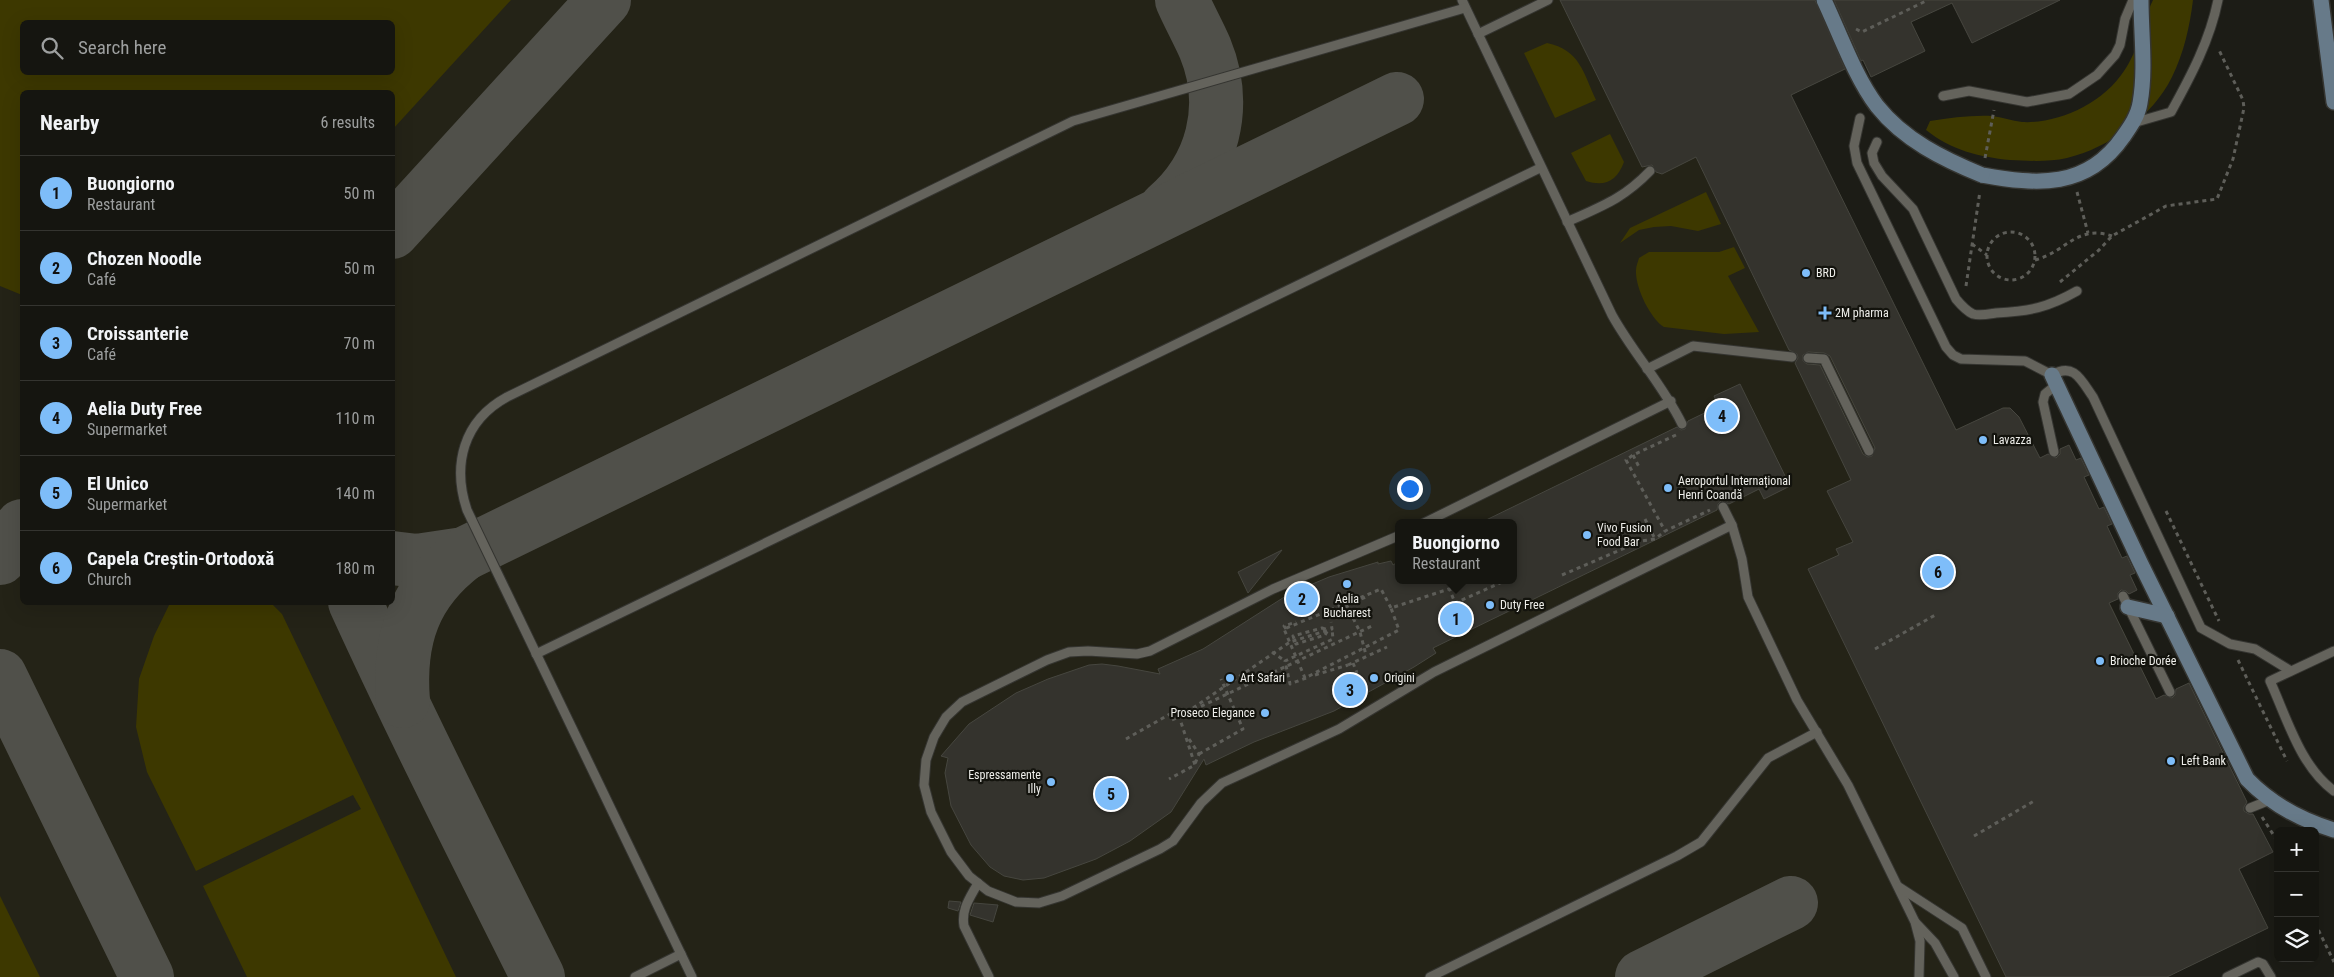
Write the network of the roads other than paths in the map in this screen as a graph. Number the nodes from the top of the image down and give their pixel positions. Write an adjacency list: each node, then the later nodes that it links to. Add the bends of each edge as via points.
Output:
1 (1548, 0): 8 (lane)
2 (1824, 0): 12 (street, bridge, via 1865,86 1892,123 1936,155 1982,175 2028,182 2072,176 2107,158)
3 (2133, 0): 9 (lane, via 2115,55 2097,75 2069,94 2027,102 1969,91)
4 (2140, 0): 12 (street, via 2142,89)
5 (2218, 0): 12 (lane, via 2210,32 2171,112)
6 (2322, 0): 10 (street)
7 (1464, 4): 8 (lane); 33 (lane, via 1080,118 494,404 468,437 460,462 461,493)
8 (1478, 34): 14 (lane)
9 (1943, 96)
10 (2334, 102)
11 (1860, 118): 21 (lane, via 1854,146 1857,163 1946,347 1961,359 2025,361)
12 (2133, 123)
13 (1876, 142): 17 (lane, via 1872,153 1874,164 1913,209 1956,299 1964,308 1982,315 2034,310)
14 (1540, 168): 16 (lane); 33 (lane)
15 (1650, 171): 16 (lane, via 1623,195)
16 (1567, 222): 20 (lane, via 1616,324)
17 (2077, 291)
18 (1792, 357): 20 (lane, via 1693,346)
19 (1808, 358): 24 (lane, via 1824,359)
20 (1647, 369): 22 (lane)
21 (2054, 380): 25 (lane, via 2043,402); 31 (street); 34 (lane, via 2062,369 2068,369 2080,378 2093,397 2201,628 2230,644 2256,649)
22 (1671, 402): 23 (lane); 27 (lane)
23 (1682, 428)
24 (1869, 451)
25 (2054, 452)
26 (1723, 507): 28 (lane)
27 (1432, 519)
28 (1732, 525): 36 (lane, via 1748,597 1797,700); 41 (lane, via 1434,672 1339,729 1222,783 1201,803 1173,841 1062,896 1039,903 1016,902 988,891)
29 (1395, 537): 41 (lane, via 1273,589 1150,651 1137,654 1069,652 962,702 946,717 934,737 926,760 924,785 931,812 951,852)
30 (2125, 602): 31 (street); 35 (lane)
31 (2168, 616): 38 (street, via 2247,779)
32 (2334, 651): 34 (lane)
33 (536, 654): 44 (lane)
34 (2291, 671): 37 (lane, via 2270,681 2306,760 2315,774)
35 (2170, 692)
36 (1817, 732): 42 (lane, via 1848,785); 48 (lane, via 1768,758 1701,842)
37 (2334, 791)
38 (2270, 800): 39 (lane); 40 (street, via 2302,818)
39 (2253, 807)
40 (2334, 830)
41 (978, 883): 47 (lane, via 962,918)
42 (1898, 886): 43 (lane); 51 (lane, via 1962,928)
43 (1915, 922): 49 (lane, via 1920,941); 50 (lane, via 1936,943)
44 (681, 954): 45 (lane); 46 (lane)
45 (635, 977)
46 (692, 977)
47 (989, 977)
48 (1430, 977)
49 (1919, 977)
50 (1954, 977)
51 (1986, 977)
52 (2227, 977): 53 (lane, via 2258,962)
53 (2271, 977)

